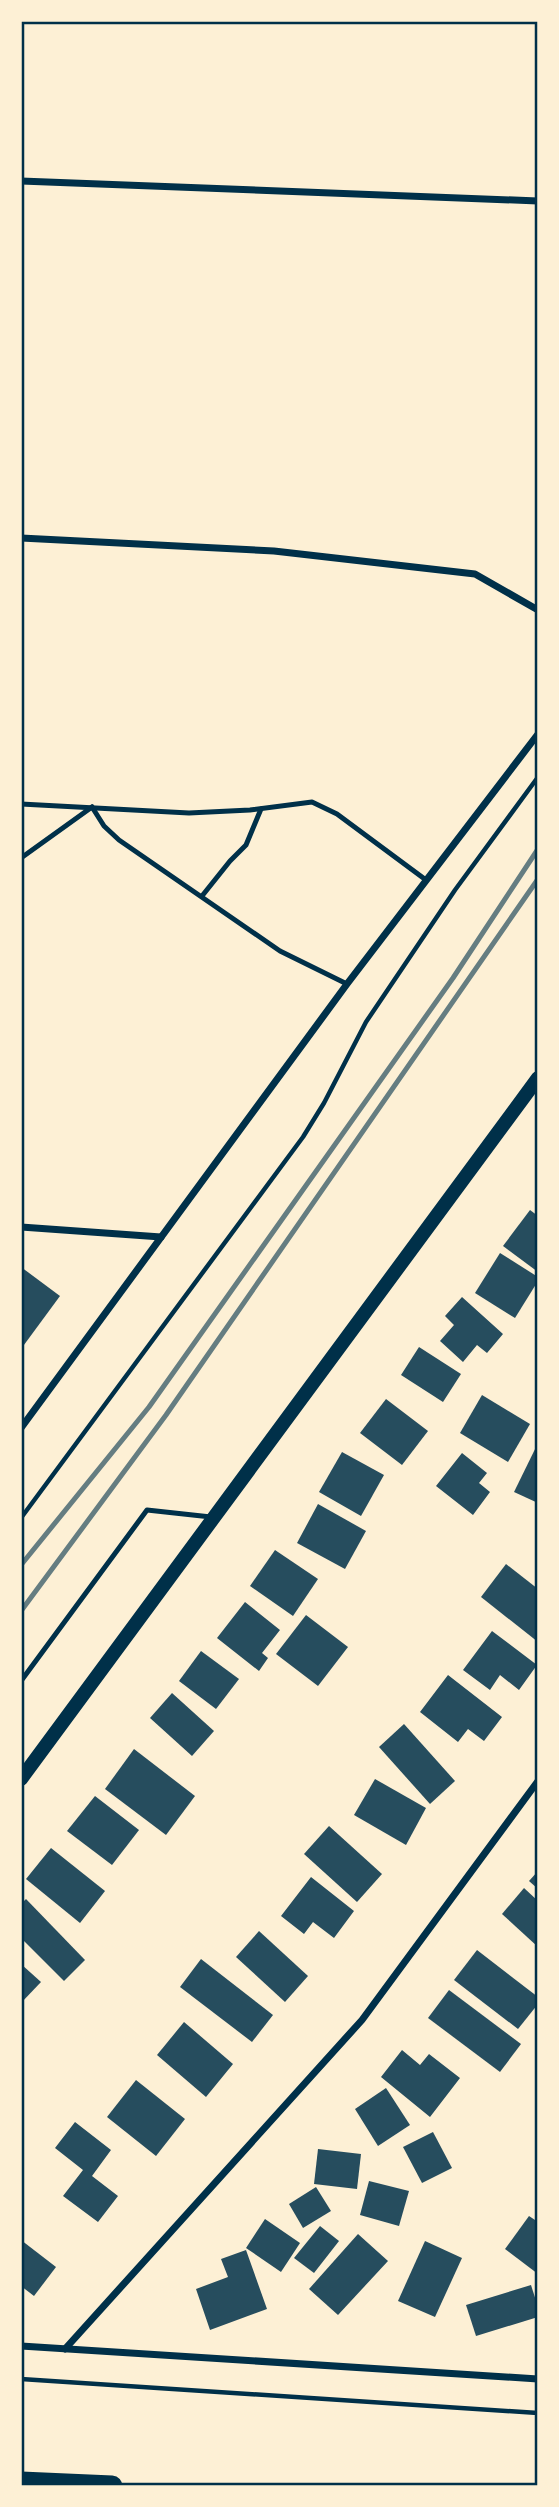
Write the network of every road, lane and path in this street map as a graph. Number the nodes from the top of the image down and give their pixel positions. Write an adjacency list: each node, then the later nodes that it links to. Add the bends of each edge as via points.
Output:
1 (21, 181): 2 (street)
2 (538, 201)
3 (21, 538): 4 (street, via 274,551 475,574)
4 (538, 610)
5 (538, 734): 11 (street)
6 (538, 777): 19 (path, via 366,1022 303,1137)
7 (21, 804): 8 (lane)
8 (92, 807): 9 (lane, via 190,813); 10 (lane); 12 (lane, via 119,841)
9 (261, 809): 11 (lane, via 320,804); 12 (lane, via 246,845)
10 (21, 858)
11 (426, 880): 13 (street)
12 (202, 896): 13 (lane, via 280,951)
13 (347, 984): 16 (street)
14 (538, 1078): 18 (main road)
15 (21, 1227): 16 (street)
16 (162, 1237): 17 (street)
17 (21, 1428)
18 (214, 1517): 20 (lane, via 147,1510); 21 (main road)
19 (21, 1518)
20 (21, 1681)
21 (21, 1779)
22 (538, 1781): 24 (street, via 362,2020)
23 (21, 2346): 24 (street)
24 (65, 2349): 26 (street)
25 (21, 2379): 27 (path)
26 (538, 2379)
27 (538, 2413)
28 (21, 2482): 29 (highway)
29 (112, 2486)

